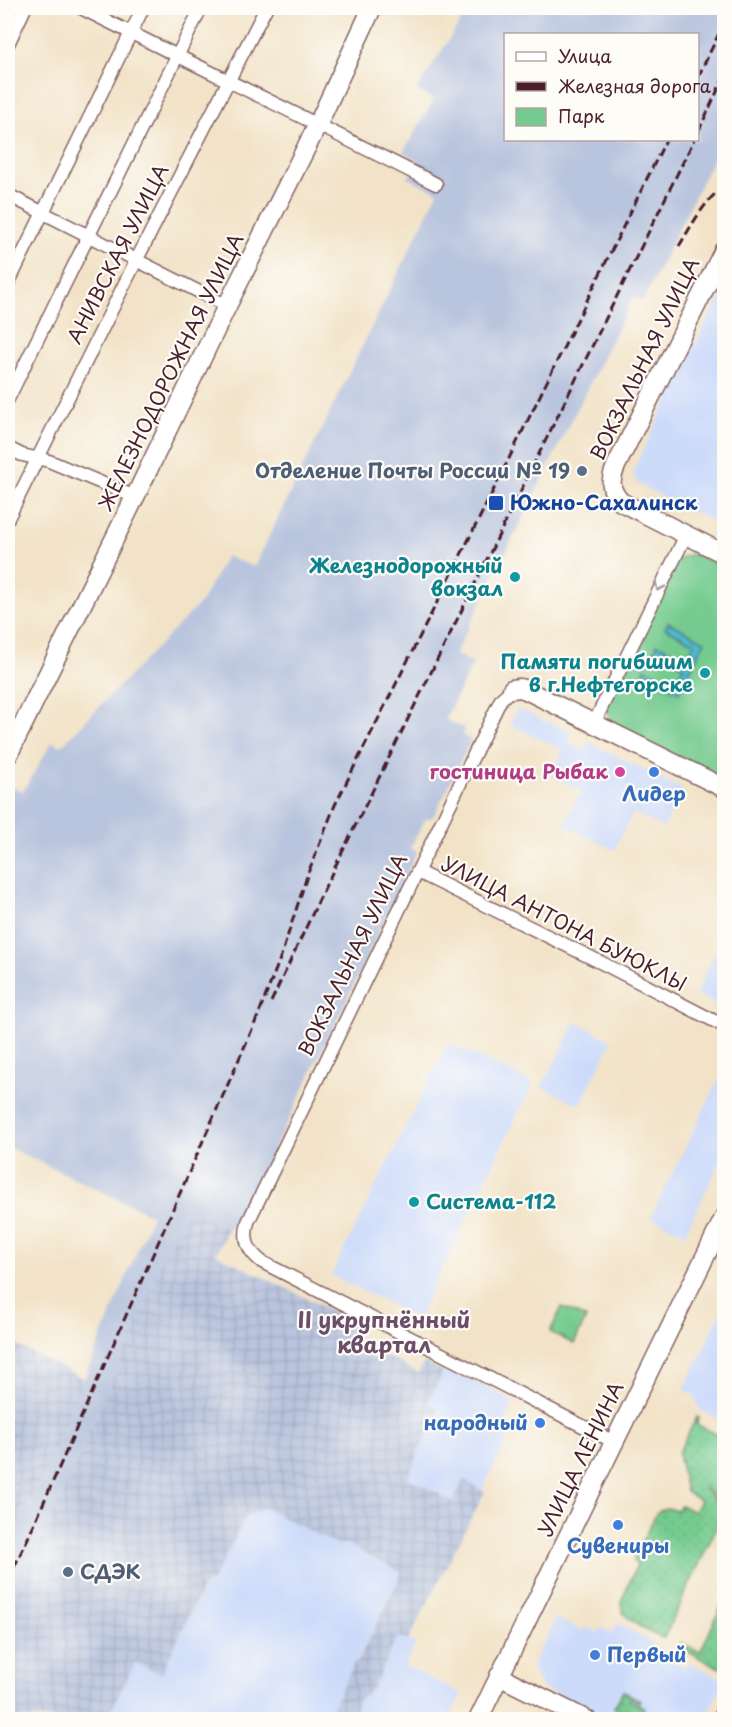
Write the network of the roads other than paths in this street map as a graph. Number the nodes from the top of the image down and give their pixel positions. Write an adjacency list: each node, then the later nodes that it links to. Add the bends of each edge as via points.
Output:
1 (25, 8): 8 (street)
2 (81, 8): 7 (street)
3 (143, 8): 7 (street)
4 (201, 8): 9 (street)
5 (266, 8): 10 (street, АНИВСКАЯ УЛИЦА)
6 (372, 8): 11 (main road, ЖЕЛЕЗНОДОРОЖНАЯ УЛИЦА)
7 (131, 33): 9 (street); 14 (street)
8 (8, 44)
9 (177, 55): 10 (street); 15 (street)
10 (228, 81): 11 (street); 17 (street, АНИВСКАЯ УЛИЦА)
11 (318, 124): 12 (street); 19 (main road, ЖЕЛЕЗНОДОРОЖНАЯ УЛИЦА)
12 (436, 184)
13 (8, 195): 14 (street)
14 (42, 212): 15 (street); 18 (street)
15 (88, 236): 17 (street); 20 (street)
16 (724, 250): 25 (main road, ВОКЗАЛЬНАЯ УЛИЦА, via 612,477 611,488 621,502)
17 (136, 261): 19 (street); 22 (street, АНИВСКАЯ УЛИЦА)
18 (8, 284)
19 (227, 306): 23 (main road, ЖЕЛЕЗНОДОРОЖНАЯ УЛИЦА)
20 (8, 399)
21 (8, 448): 22 (street)
22 (36, 459): 23 (street); 24 (street, АНИВСКАЯ УЛИЦА)
23 (135, 497): 29 (main road, ЖЕЛЕЗНОДОРОЖНАЯ УЛИЦА)
24 (8, 518)
25 (686, 535): 26 (main road); 28 (street, one-way to 28)
26 (724, 554)
27 (512, 689): 28 (main road, via 526,690); 31 (street, ВОКЗАЛЬНАЯ УЛИЦА, via 501,699)
28 (594, 723): 30 (main road)
29 (8, 755)
30 (724, 788)
31 (418, 872): 32 (street, УЛИЦА АНТОНА БУЮКЛЫ); 34 (street, ВОКЗАЛЬНАЯ УЛИЦА, via 248,1222 247,1246 262,1262)
32 (724, 1026)
33 (724, 1218): 34 (main road, УЛИЦА ЛЕНИНА)
34 (614, 1442): 35 (main road, УЛИЦА ЛЕНИНА)
35 (499, 1676): 37 (main road, УЛИЦА ЛЕНИНА); 38 (main road)
36 (724, 1708): 39 (street)
37 (478, 1719)
38 (587, 1719)
39 (719, 1719)

